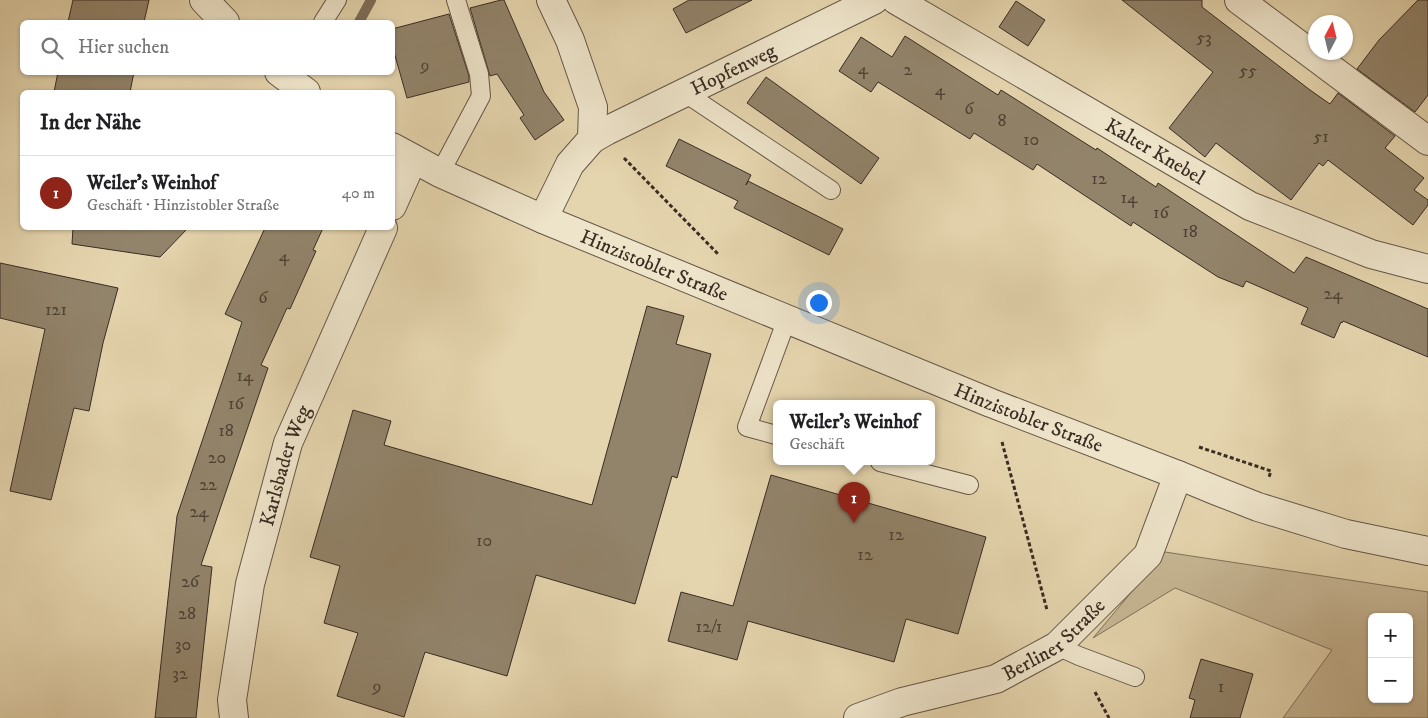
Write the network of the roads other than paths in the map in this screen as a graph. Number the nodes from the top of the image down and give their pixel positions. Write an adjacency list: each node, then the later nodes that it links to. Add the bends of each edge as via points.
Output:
1 (204, 0): 8 (street)
2 (337, 0): 9 (lane)
3 (456, 0): 14 (lane, via 479,74 481,96)
4 (551, 0): 11 (street, via 570,40)
5 (874, 0): 10 (street, Hopfenweg)
6 (896, 0): 19 (street, Kalter Knebel, via 1250,206 1371,254)
7 (1239, 0): 12 (street)
8 (223, 20)
9 (324, 20)
10 (685, 93): 11 (street, Hopfenweg); 15 (lane)
11 (599, 135): 17 (street, via 570,164)
12 (1428, 141)
13 (403, 153): 14 (street, Hinzistobler Straße); 16 (street)
14 (440, 173): 17 (street, Hinzistobler Straße)
15 (831, 190)
16 (395, 192)
17 (543, 219): 20 (street, Hinzistobler Straße)
18 (382, 230): 28 (street, Karlsbader Weg, via 288,443 250,584 232,700)
19 (1428, 269)
20 (787, 319): 21 (lane, via 747,427); 23 (street, Hinzistobler Straße)
21 (773, 434)
22 (892, 465): 24 (lane)
23 (1178, 475): 25 (street, Hinzistobler Straße, via 1258,507 1346,534); 26 (street, Berliner Straße, via 1148,555)
24 (969, 485)
25 (1428, 551)
26 (1057, 646): 27 (lane); 29 (street, Berliner Straße, via 996,679 902,702)
27 (1135, 676)
28 (234, 718)
29 (858, 718)

